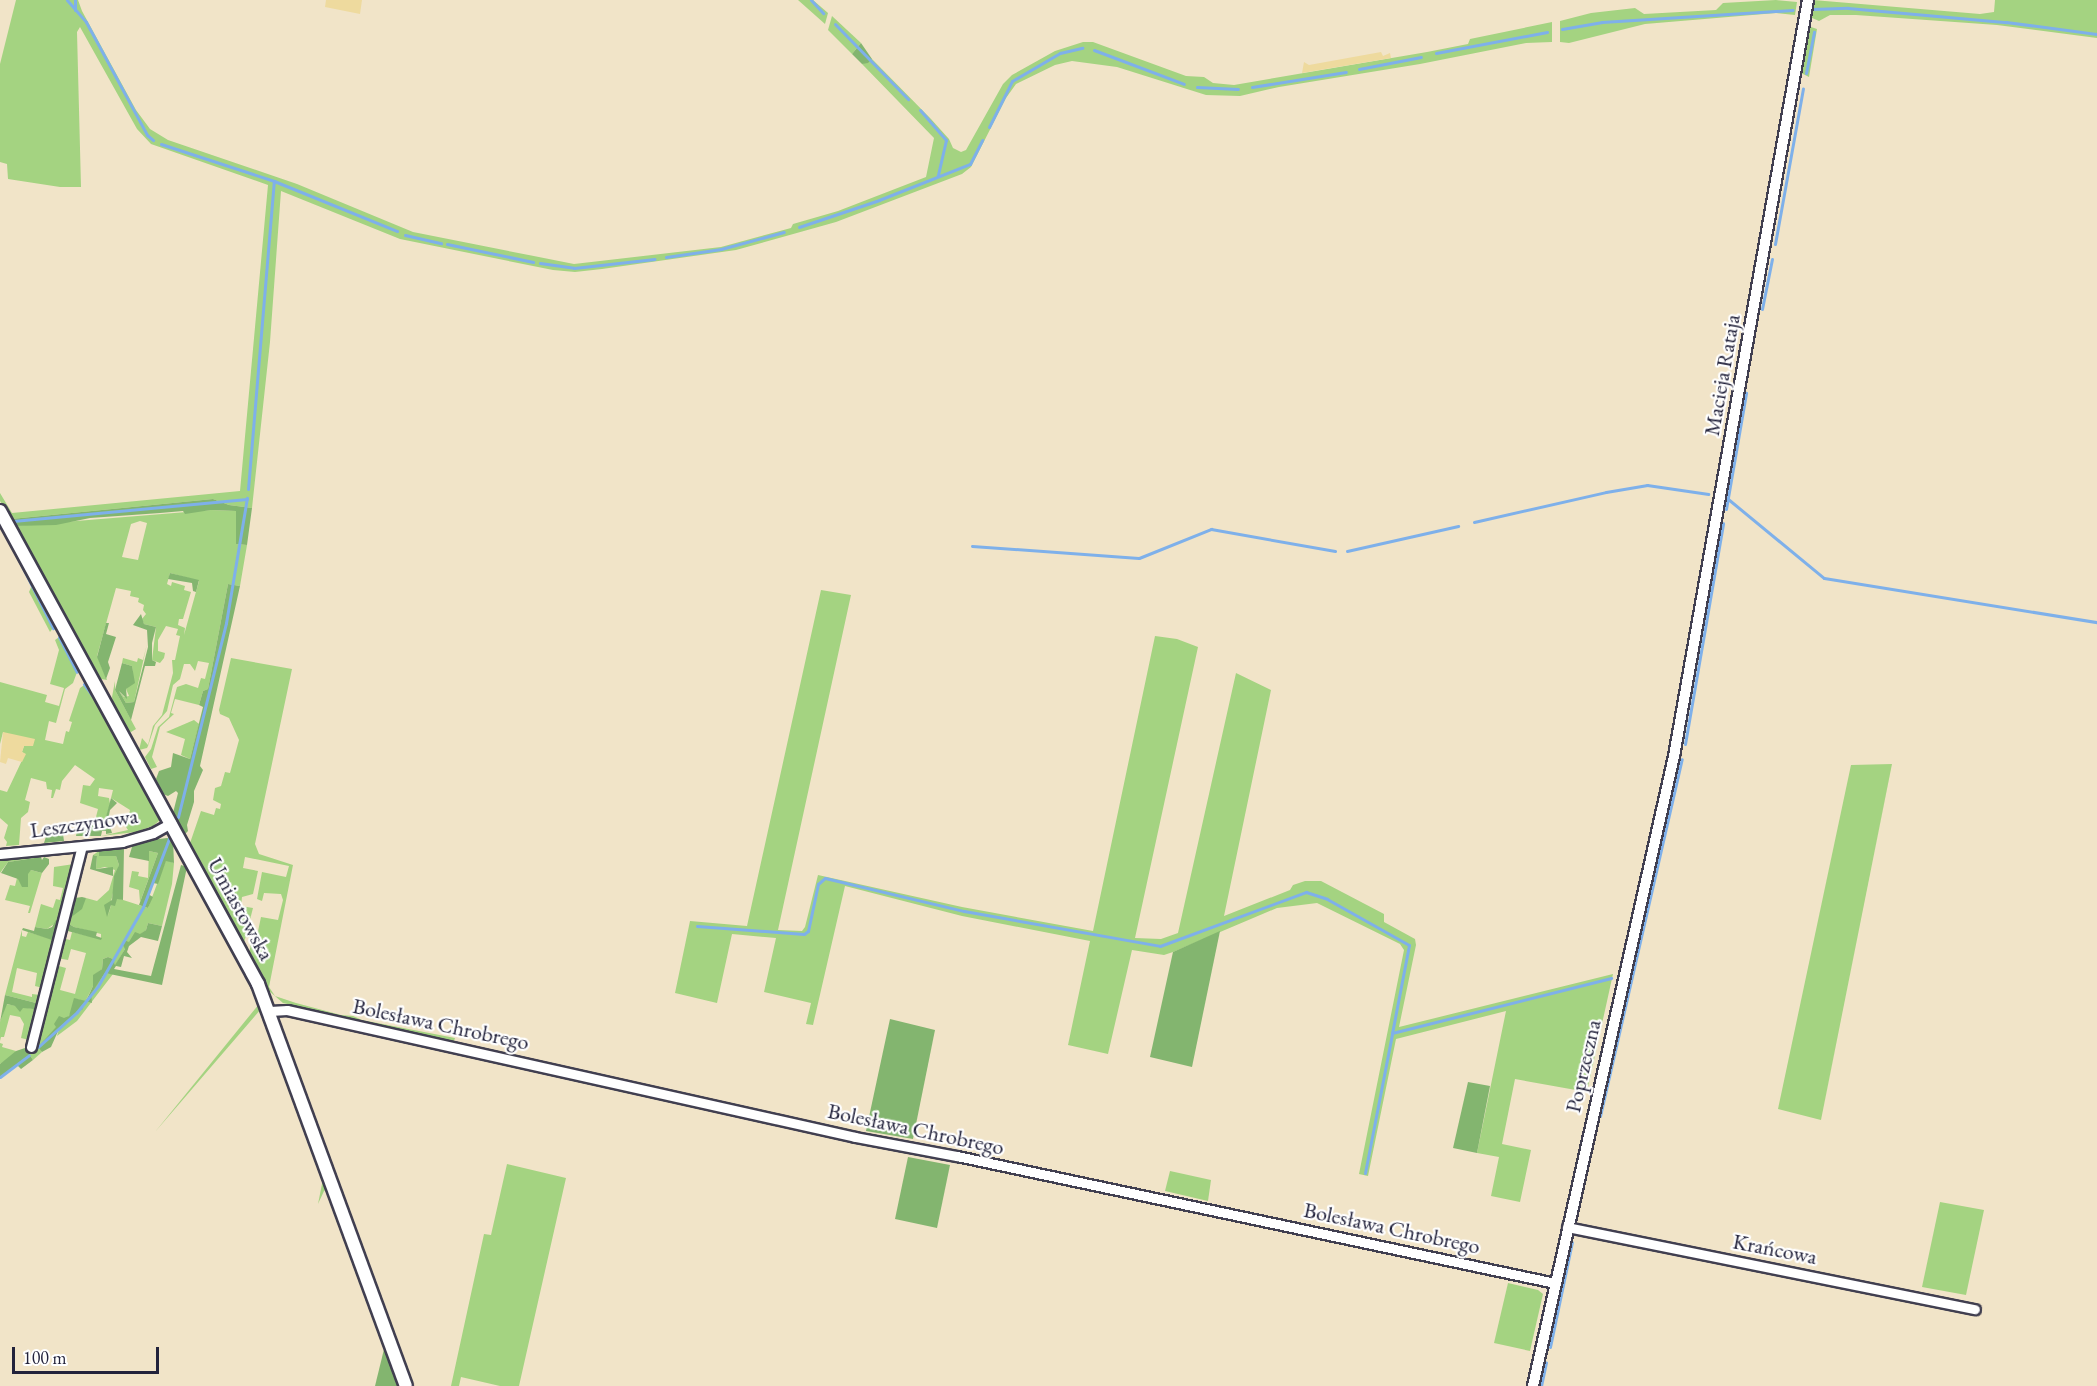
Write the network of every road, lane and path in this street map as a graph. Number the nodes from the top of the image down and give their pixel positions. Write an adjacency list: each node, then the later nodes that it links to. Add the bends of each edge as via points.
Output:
1 (1808, 0): 3 (street, Macieja Rataja)
2 (0, 511): 4 (main road, Umiastowska)
3 (1674, 756): 9 (street, Poprzeczna)
4 (171, 823): 5 (street, Leszczynowa, via 136,838); 7 (main road, Umiastowska)
5 (82, 846): 6 (street, Leszczynowa); 8 (street)
6 (0, 854)
7 (270, 1011): 10 (street, Bolesława Chrobrego, via 287,1010 855,1137); 12 (main road, Umiastowska)
8 (31, 1047)
9 (1567, 1227): 10 (street, Poprzeczna); 11 (street, Krańcowa)
10 (1555, 1283): 13 (street, Poprzeczna)
11 (1975, 1309)
12 (406, 1386)
13 (1533, 1386)

